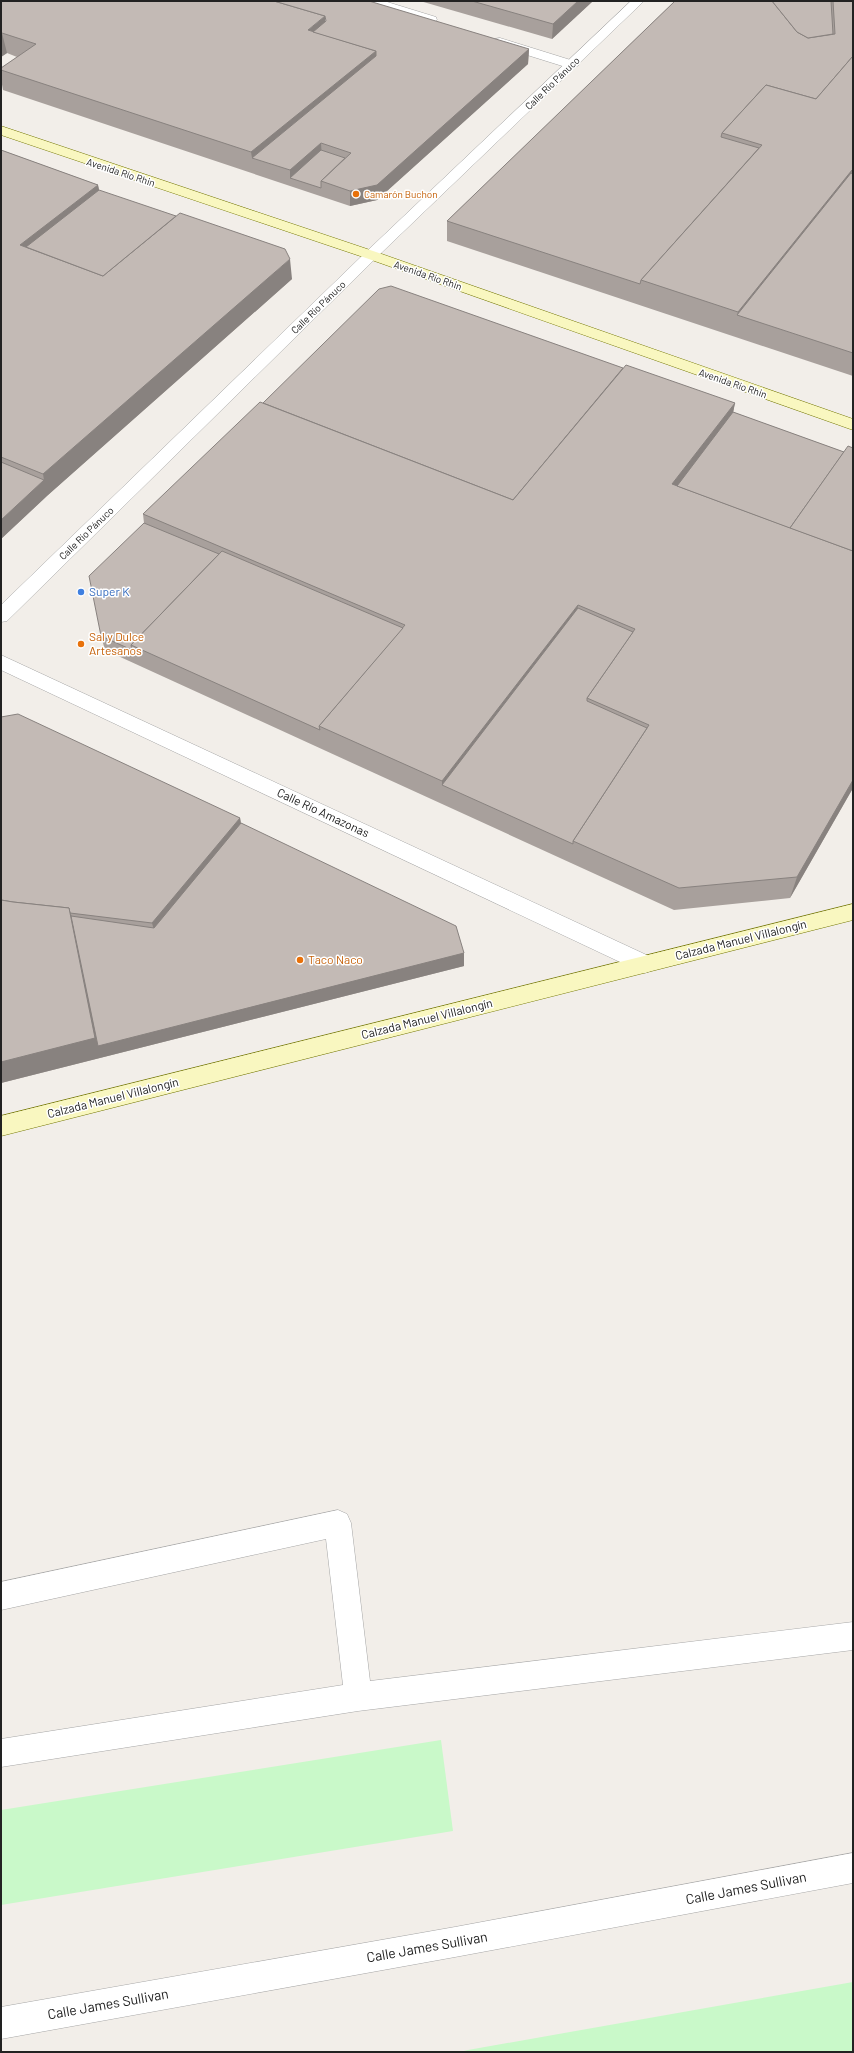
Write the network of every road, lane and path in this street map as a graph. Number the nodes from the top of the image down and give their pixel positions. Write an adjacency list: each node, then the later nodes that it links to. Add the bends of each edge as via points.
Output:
1 (371, 1): 3 (street)
2 (638, 1): 5 (street, Calle Río Pánuco)
3 (446, 25)
4 (490, 39): 5 (street)
5 (572, 65): 7 (street, Calle Río Pánuco)
6 (1, 130): 7 (street, Avenida Río Rhin)
7 (371, 255): 8 (street, Avenida Río Rhin); 9 (street, Calle Río Pánuco)
8 (853, 425)
9 (1, 616)
10 (1, 662): 12 (street, Calle Río Amazonas)
11 (853, 912): 12 (street, Calzada Manuel Villalongín)
12 (645, 964): 13 (street, Calzada Manuel Villalongín)
13 (1, 1126)
14 (1, 1596): 16 (street, via 338,1523)
15 (853, 1636): 16 (street)
16 (358, 1697): 17 (street)
17 (1, 1753)
18 (853, 1868): 19 (street, Calle James Sullivan, via 463,1941)
19 (1, 2023)

